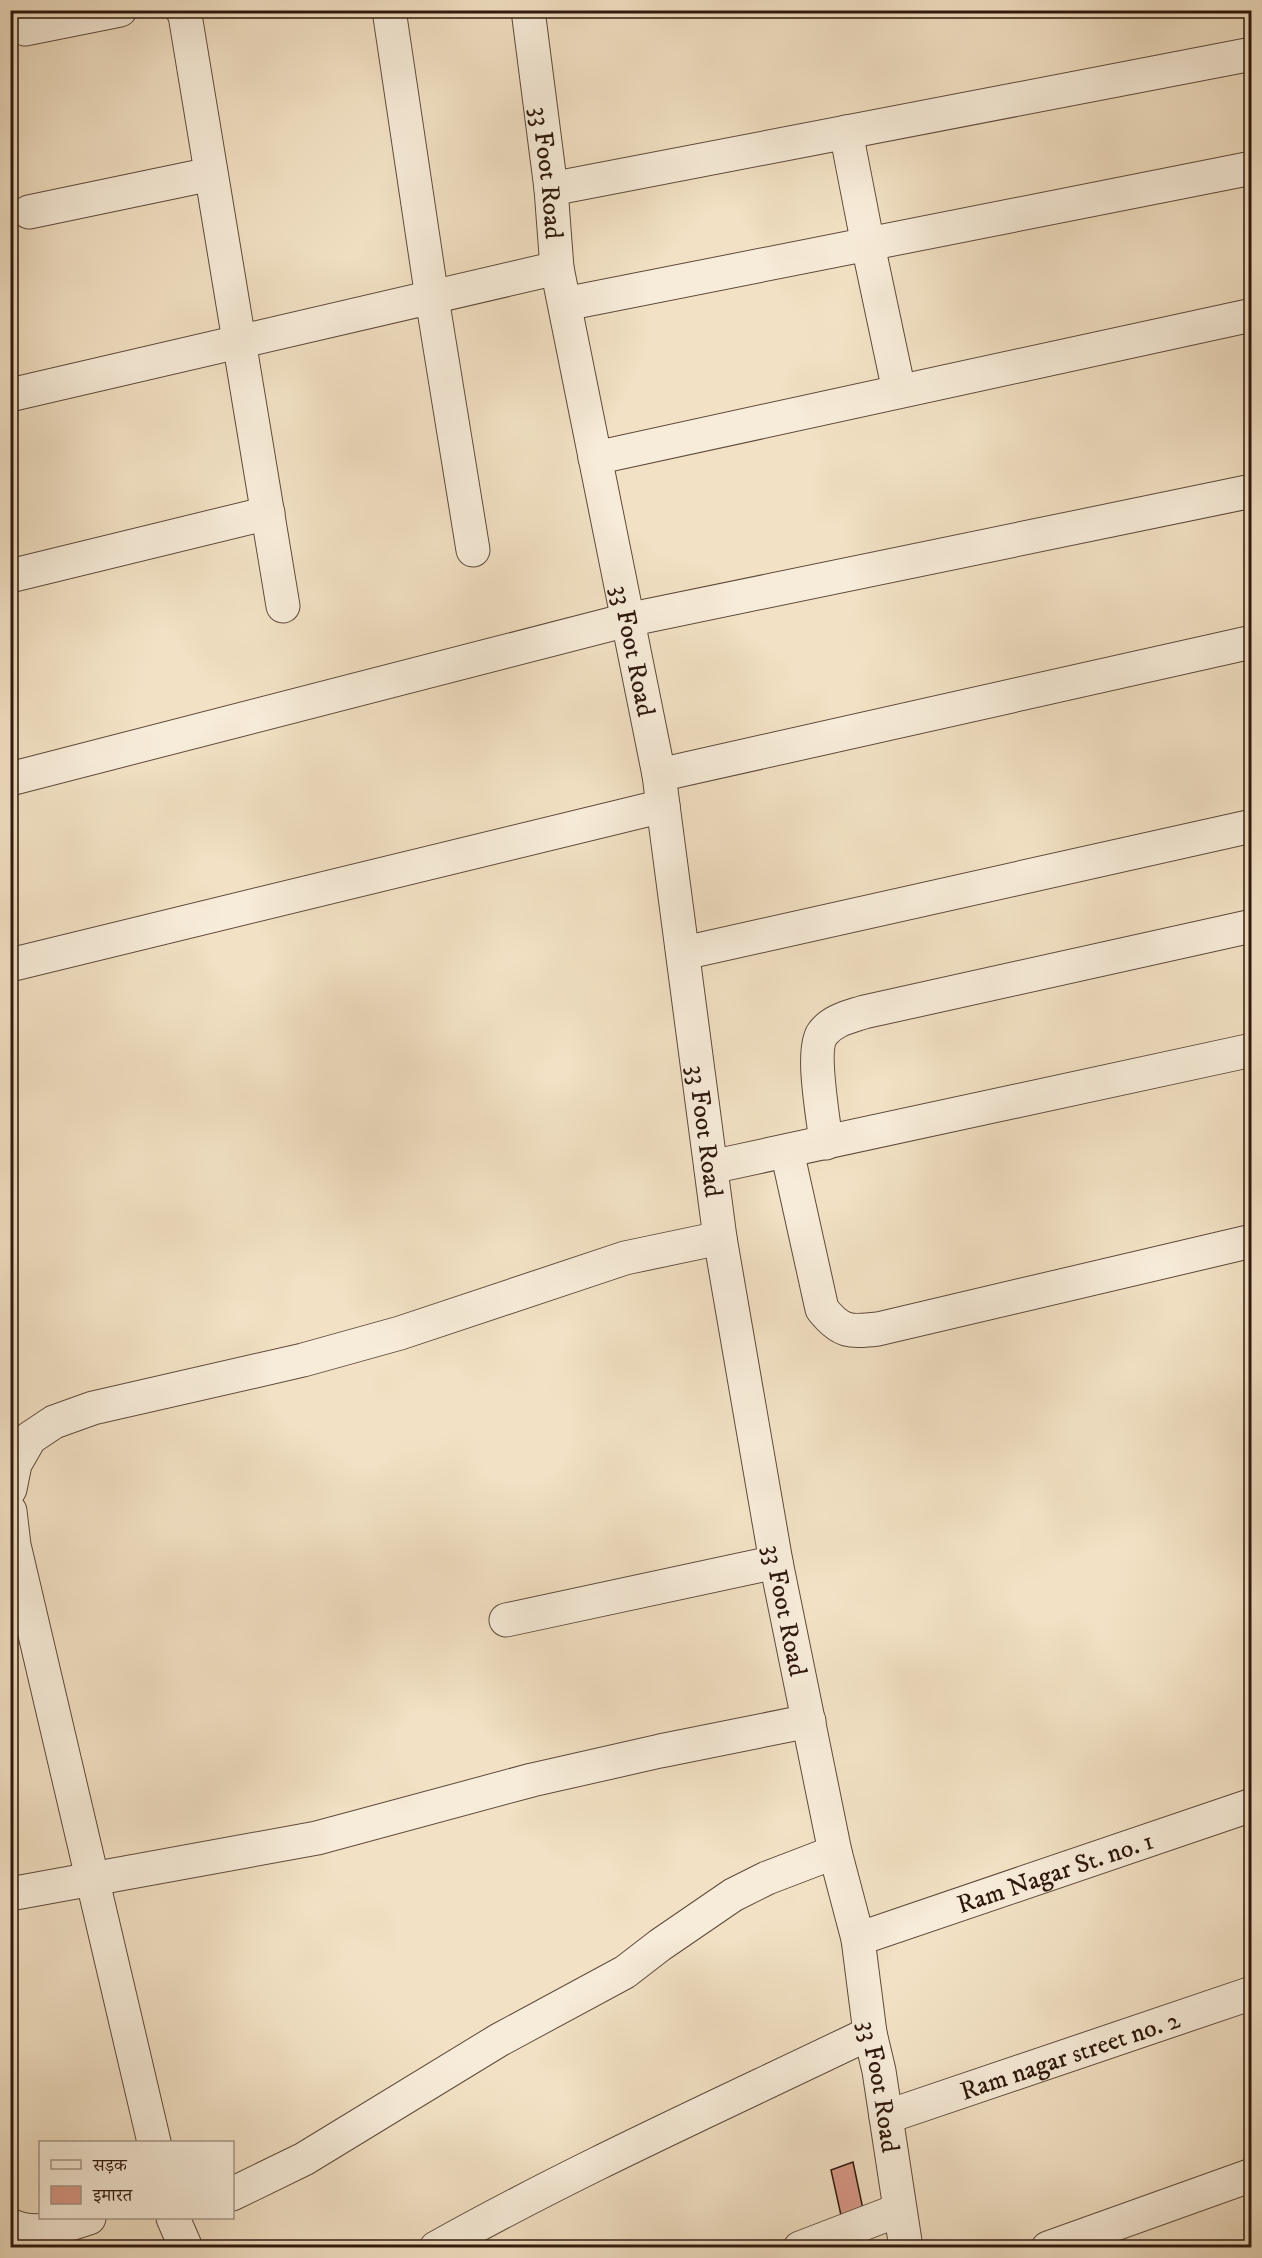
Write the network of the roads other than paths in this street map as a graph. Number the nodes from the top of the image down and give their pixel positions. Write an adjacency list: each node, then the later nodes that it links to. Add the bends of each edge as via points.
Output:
1 (120, 10): 5 (street)
2 (182, 10): 9 (street)
3 (389, 10): 14 (street)
4 (528, 10): 10 (street, 33 Foot Road)
5 (25, 28)
6 (1251, 54): 7 (street)
7 (846, 132): 10 (street); 12 (street)
8 (1251, 168): 12 (street)
9 (211, 174): 11 (street); 17 (street)
10 (550, 189): 13 (street, 33 Foot Road)
11 (28, 212)
12 (867, 245): 15 (street); 18 (street)
13 (557, 268): 14 (street); 15 (street, 33 Foot Road)
14 (432, 298): 17 (street); 23 (street)
15 (565, 304): 20 (street, 33 Foot Road)
16 (1251, 315): 18 (street)
17 (240, 343): 19 (street); 22 (street)
18 (899, 392): 20 (street)
19 (10, 395)
20 (595, 458): 26 (street, 33 Foot Road)
21 (1251, 491): 26 (street)
22 (268, 513): 24 (street); 25 (street)
23 (473, 550)
24 (10, 576)
25 (283, 606)
26 (627, 620): 28 (street); 29 (street, 33 Foot Road)
27 (1251, 642): 29 (street)
28 (10, 779)
29 (661, 791): 32 (street, 33 Foot Road); 33 (street)
30 (1251, 826): 32 (street)
31 (1251, 926): 35 (street, via 836,1021 821,1034 816,1057)
32 (684, 953): 37 (street, 33 Foot Road)
33 (10, 965)
34 (1251, 1050): 35 (street)
35 (826, 1143): 36 (street)
36 (787, 1151): 37 (street); 39 (street, via 822,1310 834,1324 853,1331 878,1329)
37 (711, 1167): 38 (street, 33 Foot Road)
38 (720, 1238): 40 (street, via 625,1258 400,1333 314,1357 63,1418 30,1438 15,1464); 42 (street, 33 Foot Road)
39 (1251, 1241)
40 (10, 1489)
41 (10, 1511): 47 (street, via 14,1545)
42 (776, 1562): 43 (street); 44 (street, 33 Foot Road)
43 (506, 1620)
44 (809, 1721): 46 (street, 33 Foot Road); 47 (street, via 532,1780 317,1838)
45 (1251, 1805): 49 (street, Ram Nagar St. no. 1)
46 (835, 1852): 49 (street, 33 Foot Road); 55 (street, via 733,1895 625,1972 499,2040 304,2159)
47 (91, 1880): 48 (street); 53 (street)
48 (10, 1894)
49 (858, 1939): 51 (street, 33 Foot Road)
50 (1251, 1993): 52 (street, Ram nagar street no. 2)
51 (870, 2033): 52 (street, 33 Foot Road); 59 (street)
52 (886, 2117): 56 (street, 33 Foot Road)
53 (154, 2141)
54 (1251, 2175): 62 (street)
55 (234, 2193)
56 (899, 2210): 60 (street); 61 (street, 33 Foot Road)
57 (83, 2219): 58 (street, via 45,2232 22,2231)
58 (10, 2225)
59 (436, 2247)
60 (800, 2247)
61 (906, 2247)
62 (1048, 2247)

